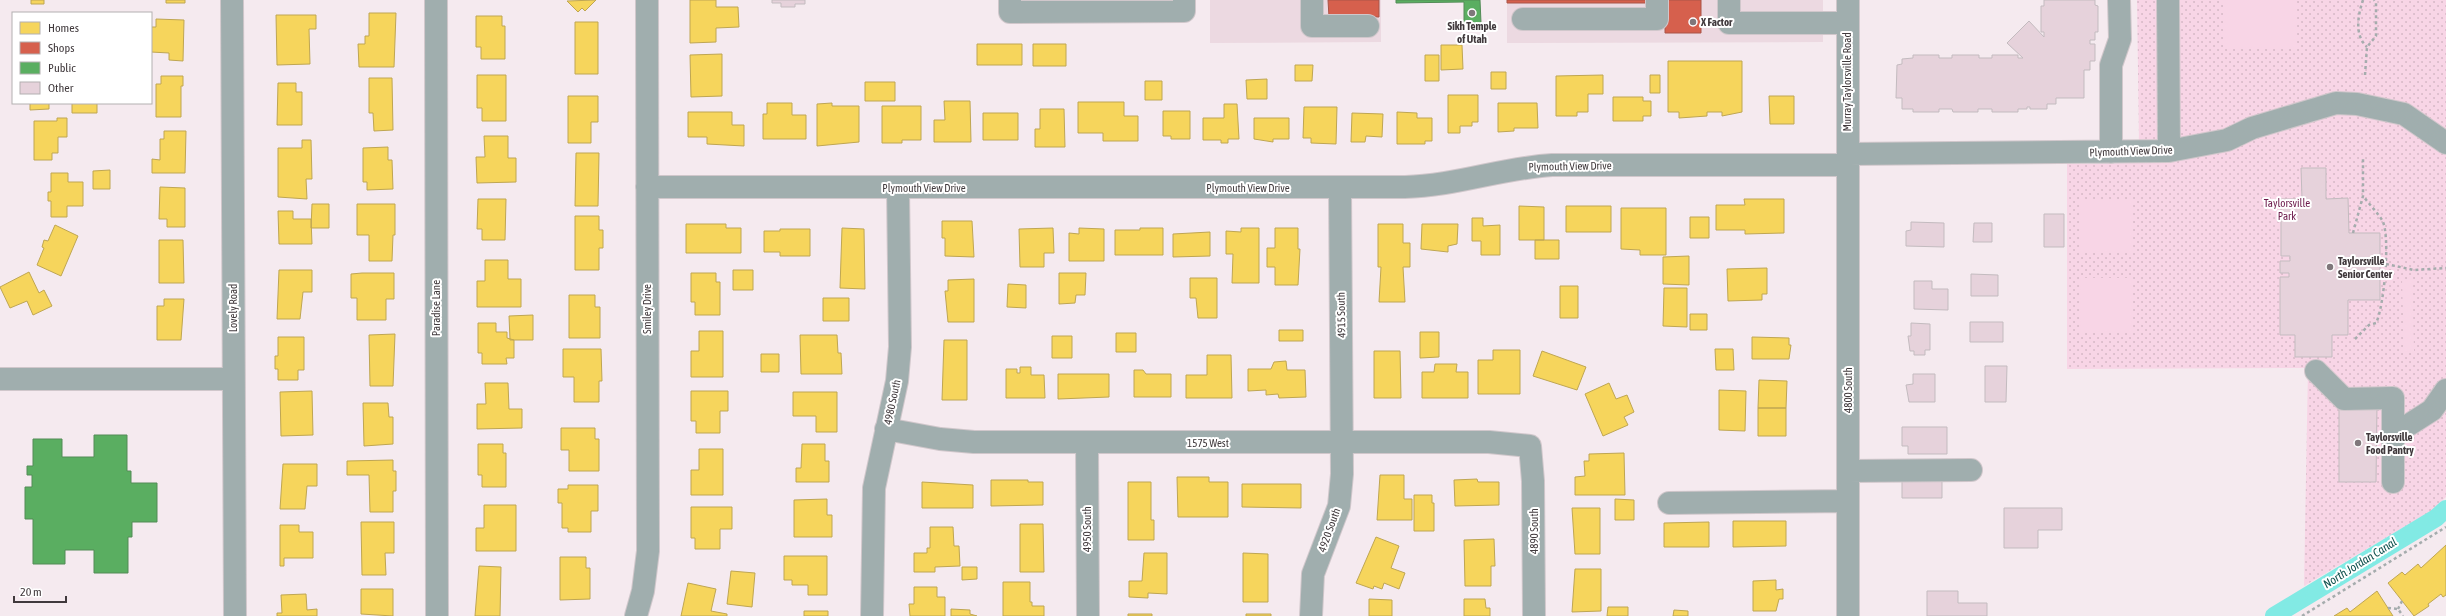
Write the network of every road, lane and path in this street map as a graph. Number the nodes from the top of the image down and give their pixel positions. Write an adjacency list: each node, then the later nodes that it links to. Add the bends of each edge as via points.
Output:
1 (232, 0): 34 (street, Lovely Road)
2 (436, 0): 51 (street, Paradise Lane)
3 (647, 0): 24 (street, Smiley Drive)
4 (1010, 0): 5 (street, via 1010,12 1184,11)
5 (1184, 0)
6 (1312, 0): 16 (street, via 1312,26)
7 (1657, 0): 14 (street, via 1657,19)
8 (1729, 0): 15 (street, via 1729,23)
9 (1848, 0): 15 (street, Murray Taylorsville Road)
10 (2119, 0): 21 (street, via 2120,39 2111,65)
11 (2168, 0): 20 (street)
12 (2363, 0): 17 (path, via 2358,19 2362,43)
13 (2374, 0): 17 (path, via 2376,36)
14 (1523, 19)
15 (1847, 22): 23 (street, Murray Taylorsville Road)
16 (1368, 26)
17 (2367, 47): 18 (path)
18 (2365, 75)
19 (2446, 143): 20 (street, Plymouth View Drive, via 2404,114 2336,102 2252,128 2227,140)
20 (2164, 151): 21 (street, Plymouth View Drive)
21 (2111, 152): 23 (street, Plymouth View Drive)
22 (2363, 157): 27 (path)
23 (1848, 160): 26 (street, Plymouth View Drive, via 1552,165 1509,169 1439,185); 41 (street, 4800 South)
24 (647, 187): 25 (street, Plymouth View Drive); 52 (street, Smiley Drive, via 648,551 643,592)
25 (898, 188): 26 (street, Plymouth View Drive); 36 (street, 4980 South, via 900,346 897,382)
26 (1340, 188): 39 (street, 4915 South)
27 (2363, 196): 28 (path); 29 (path, via 2383,221)
28 (2353, 233)
29 (2386, 264): 30 (path, via 2414,270); 31 (path, via 2380,315 2376,323 2369,325)
30 (2446, 268)
31 (2355, 339)
32 (2316, 371): 37 (street, via 2344,399 2393,398)
33 (0, 379): 34 (street)
34 (233, 379): 50 (street, Lovely Road)
35 (2446, 390): 37 (street, via 2432,410)
36 (886, 429): 38 (street, 1575 West, via 966,441); 53 (street, 4980 South, via 876,471 873,505)
37 (2393, 435): 43 (street)
38 (1087, 442): 39 (street, 1575 West); 54 (street, 4950 South)
39 (1342, 443): 40 (street, 1575 West, via 1489,442); 55 (street, 4920 South, via 1339,506 1313,574)
40 (1530, 446): 56 (street, 4890 South, via 1534,481)
41 (1848, 470): 42 (street); 44 (street, 4800 South)
42 (1971, 470)
43 (2393, 482)
44 (1848, 501): 45 (street); 57 (street, 4800 South)
45 (1669, 503)
46 (2446, 527): 58 (path)
47 (2402, 601): 49 (path)
48 (2388, 608): 49 (path)
49 (2398, 609): 59 (path)
50 (235, 616)
51 (437, 616)
52 (636, 616)
53 (872, 616)
54 (1088, 616)
55 (1311, 616)
56 (1534, 616)
57 (1848, 616)
58 (2302, 616)
59 (2403, 616)

